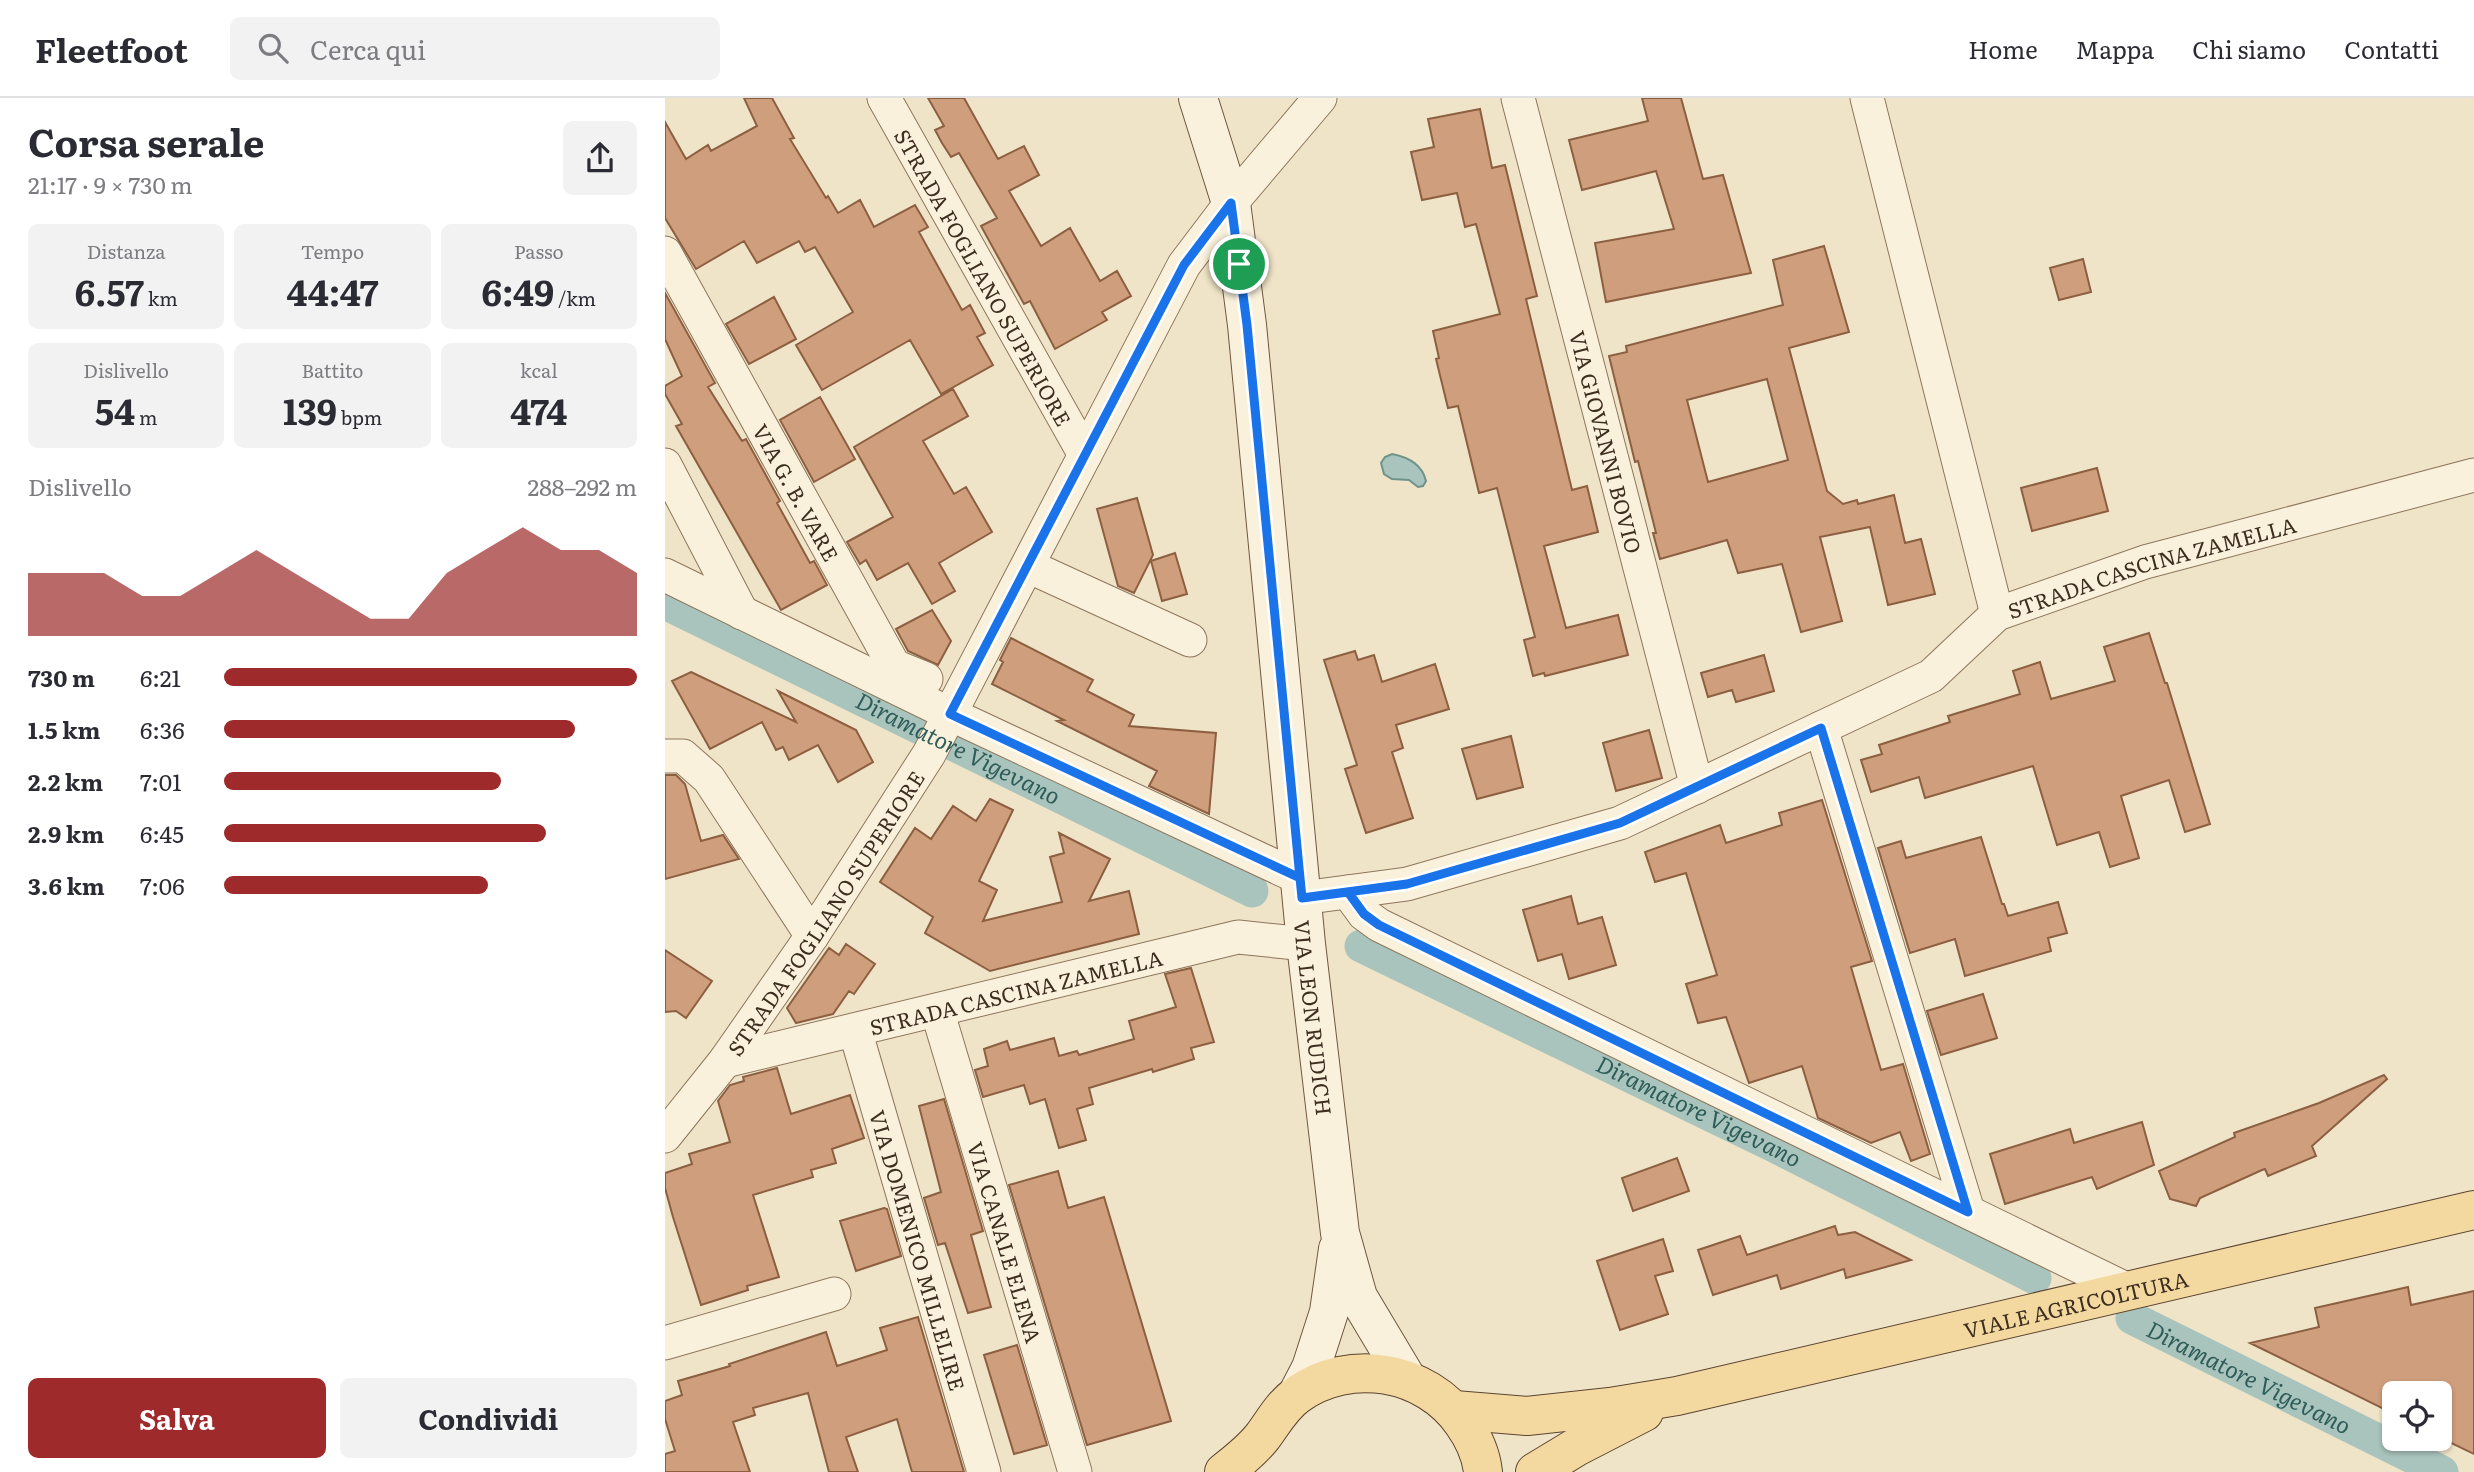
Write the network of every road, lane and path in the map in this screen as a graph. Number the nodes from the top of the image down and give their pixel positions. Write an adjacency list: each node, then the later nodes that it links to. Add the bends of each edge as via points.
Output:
1 (884, 98): 8 (street, STRADA FOGLIANO SUPERIORE)
2 (1198, 98): 6 (main road, VIA LEON RUDICH)
3 (1320, 98): 6 (street, STRADA FOGLIANO SUPERIORE)
4 (1517, 98): 19 (street, VIA GIOVANNI BOVIO)
5 (1867, 98): 14 (street)
6 (1231, 203): 8 (street, STRADA FOGLIANO SUPERIORE, via 1184,265); 20 (main road, VIA LEON RUDICH, via 1247,325)
7 (665, 253): 16 (street, VIA G. B. VARE, via 894,666)
8 (1085, 455): 11 (street, STRADA FOGLIANO SUPERIORE)
9 (665, 465): 13 (street)
10 (2474, 475): 14 (street, STRADA CASCINA ZAMELLA, via 2145,562)
11 (1028, 566): 15 (street); 16 (street, STRADA FOGLIANO SUPERIORE)
12 (665, 575): 13 (street)
13 (742, 612): 16 (street)
14 (1997, 614): 17 (street, STRADA CASCINA ZAMELLA, via 1931,677)
15 (1190, 640)
16 (946, 721): 20 (street); 22 (street, STRADA FOGLIANO SUPERIORE)
17 (1821, 728): 19 (street, STRADA CASCINA ZAMELLA); 29 (street)
18 (665, 756): 22 (street, via 683,756 709,779)
19 (1697, 787): 21 (street, STRADA CASCINA ZAMELLA, via 1620,823 1407,884)
20 (1301, 888): 21 (street, STRADA CASCINA ZAMELLA); 23 (main road, VIA LEON RUDICH)
21 (1348, 892): 29 (street, via 1379,925)
22 (812, 936): 26 (street, STRADA FOGLIANO SUPERIORE)
23 (1306, 944): 24 (street, STRADA CASCINA ZAMELLA, via 1238,937); 30 (main road, VIA LEON RUDICH)
24 (937, 1010): 25 (street, STRADA CASCINA ZAMELLA); 40 (street, VIA CANALE ELENA)
25 (855, 1030): 26 (street, STRADA CASCINA ZAMELLA); 39 (street, VIA DOMENICO MILLELIRE)
26 (725, 1061): 27 (street, STRADA FOGLIANO SUPERIORE)
27 (665, 1136)
28 (2474, 1210): 31 (main road, VIALE AGRICOLTURA)
29 (1968, 1212): 31 (street)
30 (1340, 1233): 34 (main road, via 1358,1297); 35 (main road, via 1329,1312)
31 (2124, 1292): 36 (main road, VIALE AGRICOLTURA)
32 (834, 1294): 33 (street)
33 (665, 1343)
34 (1407, 1379): 35 (main road, via 1379,1373 1350,1374 1322,1381); 37 (main road)
35 (1297, 1395): 38 (main road, via 1277,1415)
36 (1677, 1396): 37 (main road, VIALE AGRICOLTURA, via 1527,1416); 43 (main road, VIALE AGRICOLTURA)
37 (1454, 1410): 42 (main road, via 1471,1435)
38 (1257, 1455): 41 (main road)
39 (984, 1472)
40 (1075, 1472)
41 (1224, 1472)
42 (1483, 1472)
43 (1535, 1472)

